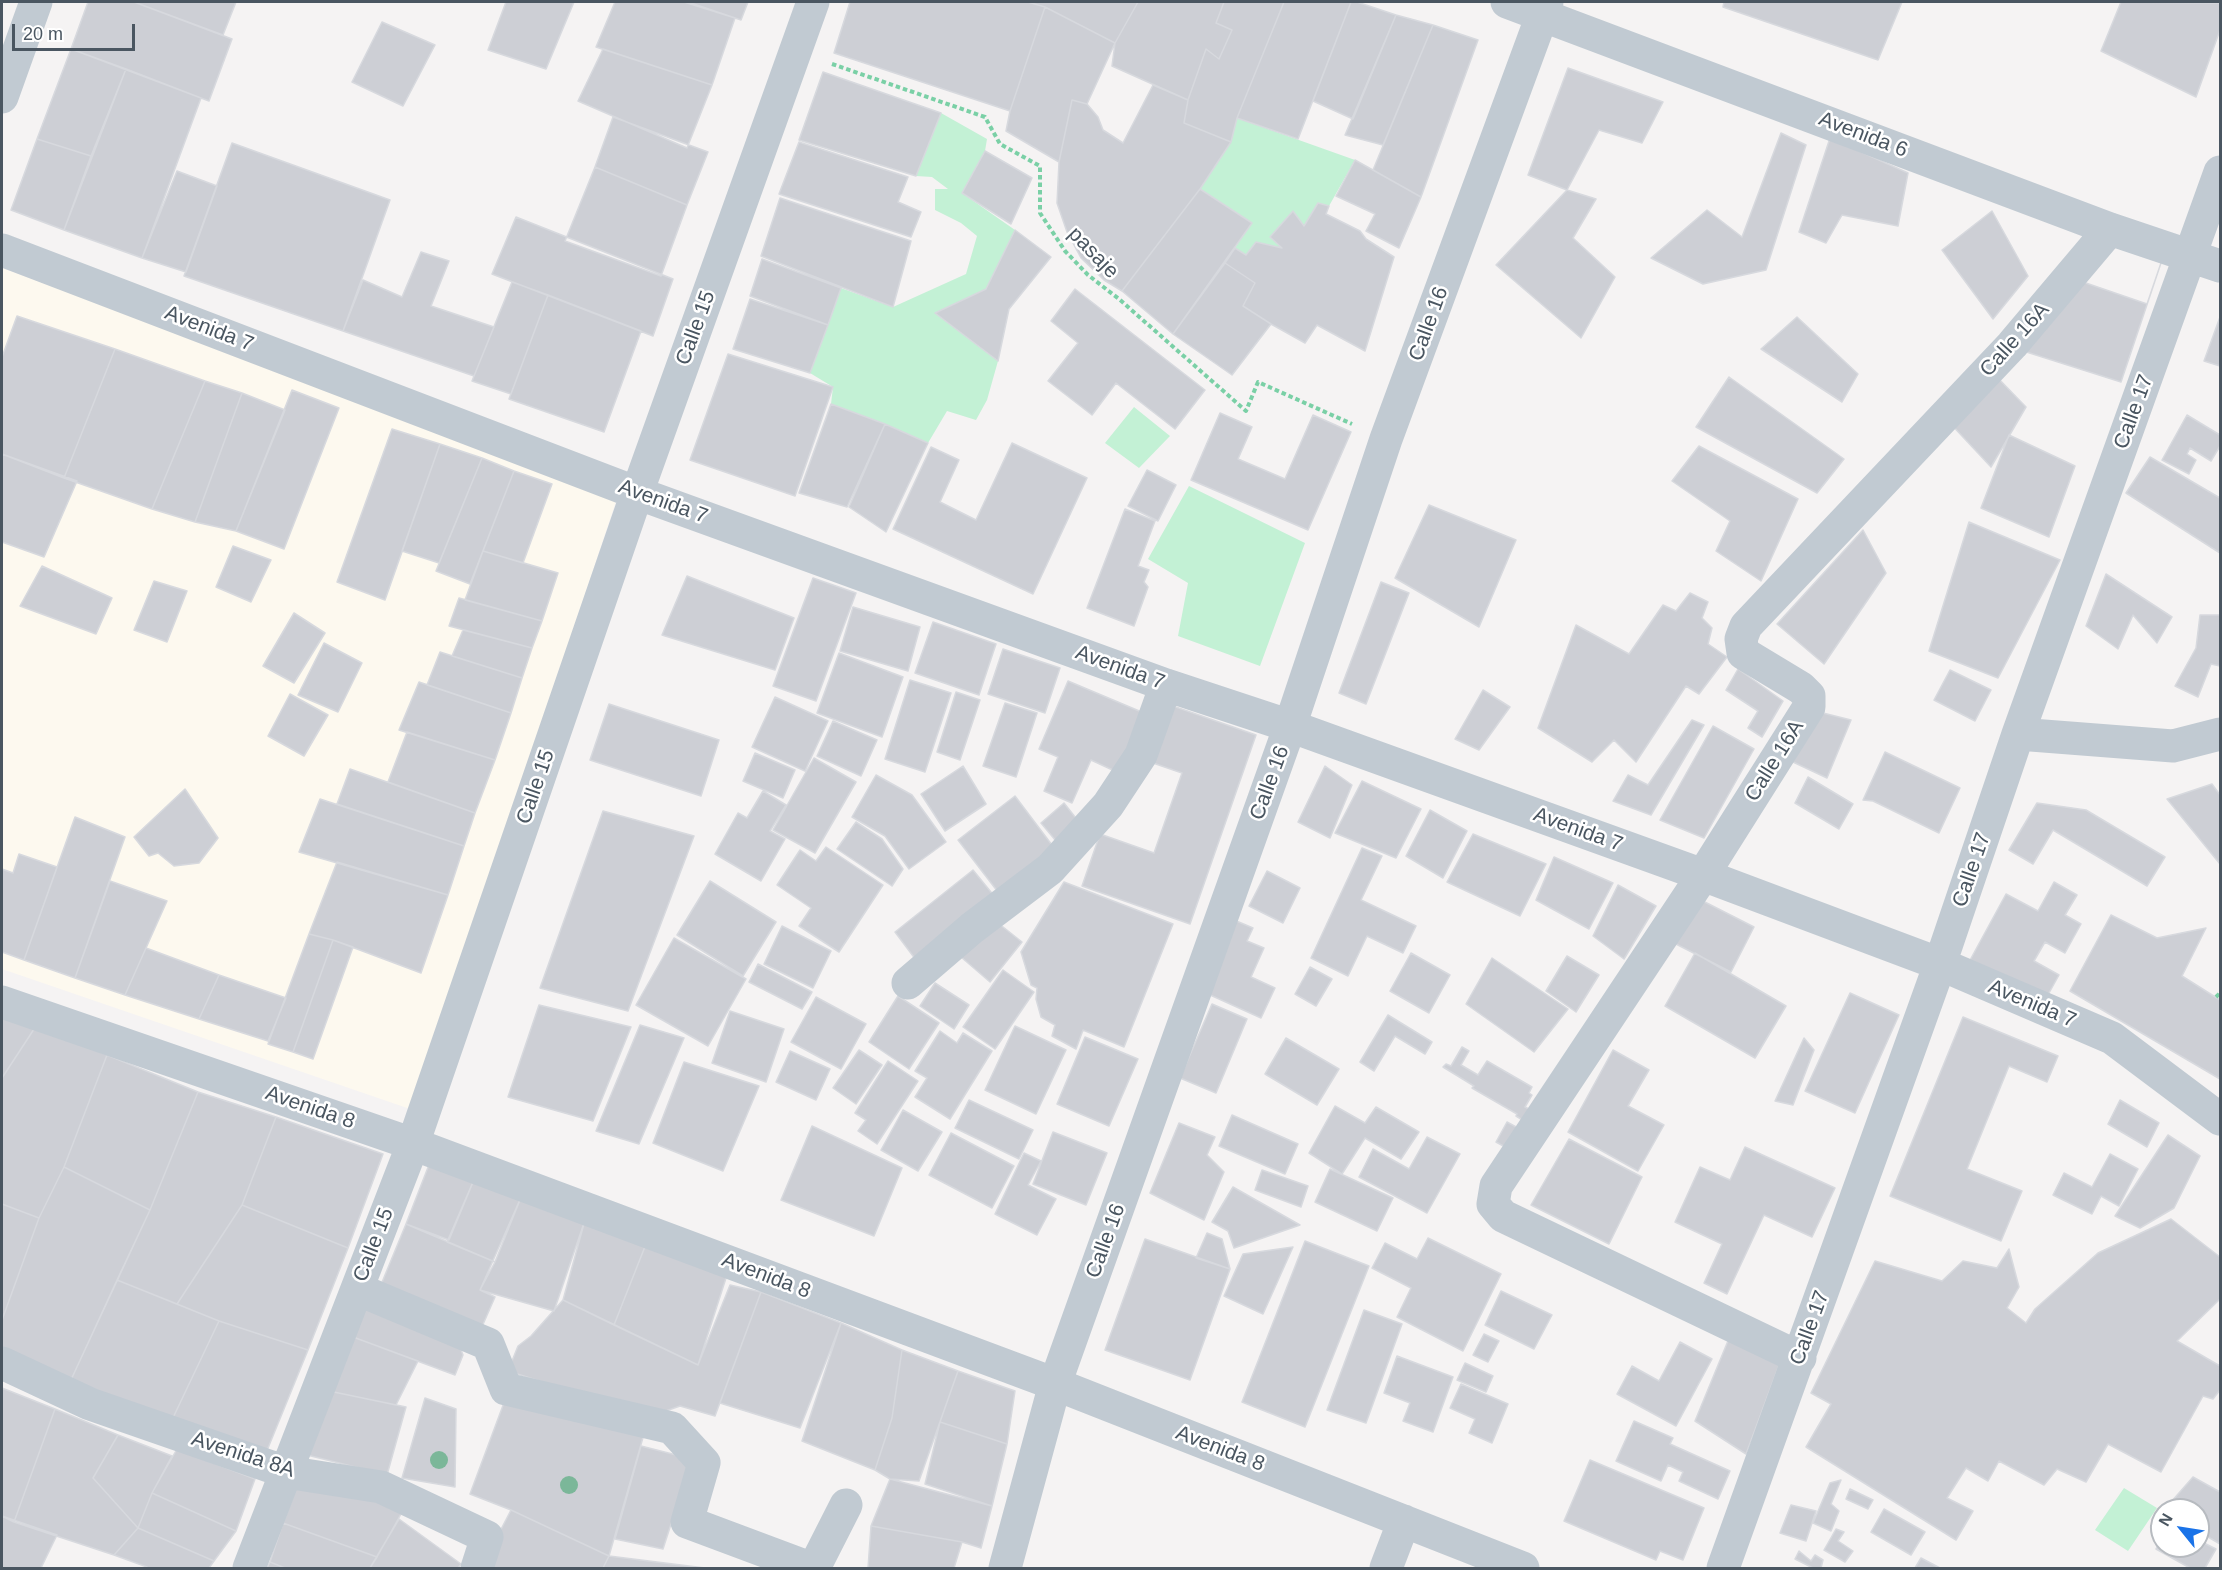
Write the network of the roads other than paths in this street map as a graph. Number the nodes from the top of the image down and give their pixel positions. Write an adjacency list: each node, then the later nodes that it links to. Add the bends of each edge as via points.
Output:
1 (36, 2): 5 (street)
2 (813, 2): 10 (street, Calle 15)
3 (1507, 2): 4 (street, Avenida 6)
4 (1545, 8): 7 (street, Avenida 6); 12 (street, Calle 16, via 1386,439)
5 (2, 97)
6 (2220, 172): 9 (street, Calle 17)
7 (2110, 229): 9 (street, Avenida 6); 15 (street, Calle 16A, via 2012,345 1746,626 1741,639 1743,653 1801,688 1809,696 1809,707)
8 (2, 250): 10 (street, Avenida 7)
9 (2206, 260): 13 (street, Calle 17)
10 (637, 493): 11 (street, Avenida 7); 20 (street, Calle 15)
11 (1166, 685): 12 (street, Avenida 7); 17 (street, via 1141,755 1108,805 1050,869)
12 (1290, 726): 15 (street, Avenida 7); 24 (street, Calle 16)
13 (2018, 734): 14 (street, via 2173,746); 16 (street, Calle 17)
14 (2220, 734)
15 (1703, 875): 16 (street, Avenida 7); 22 (street, Calle 16A, via 1496,1186 1493,1204 1503,1216)
16 (1940, 964): 19 (street, Avenida 7, via 2112,1038); 22 (street, Calle 17)
17 (908, 983)
18 (2, 1002): 20 (street, Avenida 8)
19 (2220, 1119)
20 (413, 1144): 21 (street, Calle 15); 24 (street, Avenida 8)
21 (357, 1289): 25 (street, Calle 15); 30 (street, via 488,1344 506,1389 672,1428 704,1463 687,1522)
22 (1800, 1358): 34 (street, Calle 17)
23 (2, 1363): 25 (street, Avenida 8A, via 90,1404)
24 (1055, 1384): 27 (street, Avenida 8); 31 (street, Calle 16)
25 (286, 1472): 28 (street, Calle 15); 29 (street, Avenida 8A, via 381,1487 487,1537)
26 (846, 1505): 30 (street)
27 (1404, 1521): 32 (street); 33 (street, Avenida 8)
28 (249, 1569)
29 (477, 1569)
30 (812, 1569)
31 (1005, 1569)
32 (1386, 1569)
33 (1523, 1569)
34 (1723, 1569)

